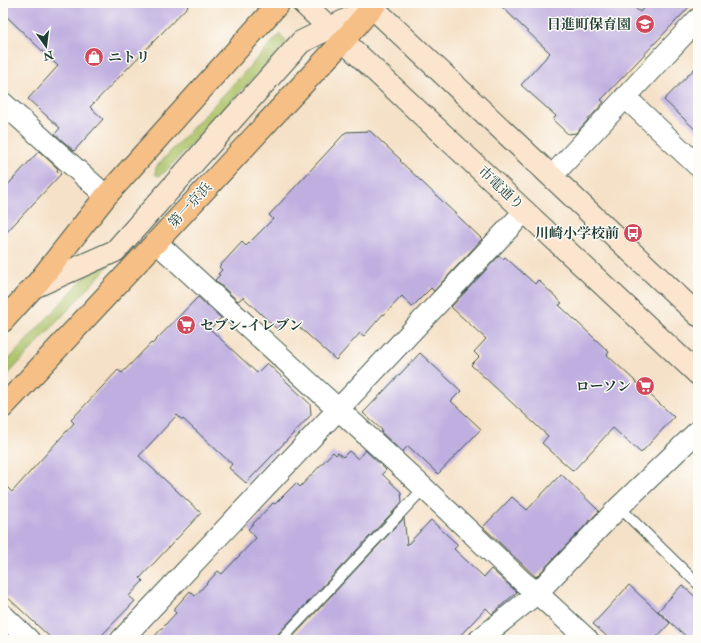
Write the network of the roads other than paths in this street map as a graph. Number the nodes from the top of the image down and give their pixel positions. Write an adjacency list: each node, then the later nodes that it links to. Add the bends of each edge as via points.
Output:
1 (279, 3): 10 (highway)
2 (303, 3): 5 (main road, 市電通り)
3 (373, 4): 5 (highway, 第一京浜); 9 (main road)
4 (698, 19): 6 (street)
5 (336, 35): 11 (main road, 市電通り); 12 (highway, 第一京浜); 13 (main road, via 301,42 114,251)
6 (625, 97): 8 (street); 9 (street)
7 (3, 103): 10 (street)
8 (698, 166)
9 (552, 176): 14 (main road)
10 (106, 196): 13 (highway)
11 (525, 211): 16 (main road, 市電通り); 18 (street)
12 (156, 242): 17 (highway, 第一京浜); 18 (street)
13 (34, 287): 15 (highway)
14 (698, 315)
15 (3, 321)
16 (698, 374)
17 (3, 407)
18 (338, 409): 20 (street); 26 (street)
19 (698, 431): 21 (street)
20 (424, 488): 23 (street, via 447,502 523,582); 27 (lane)
21 (619, 507): 22 (lane); 23 (street)
22 (698, 584)
23 (537, 593): 28 (street); 29 (street)
24 (3, 615): 25 (street)
25 (29, 640)
26 (122, 640)
27 (281, 640)
28 (480, 640)
29 (588, 640)

